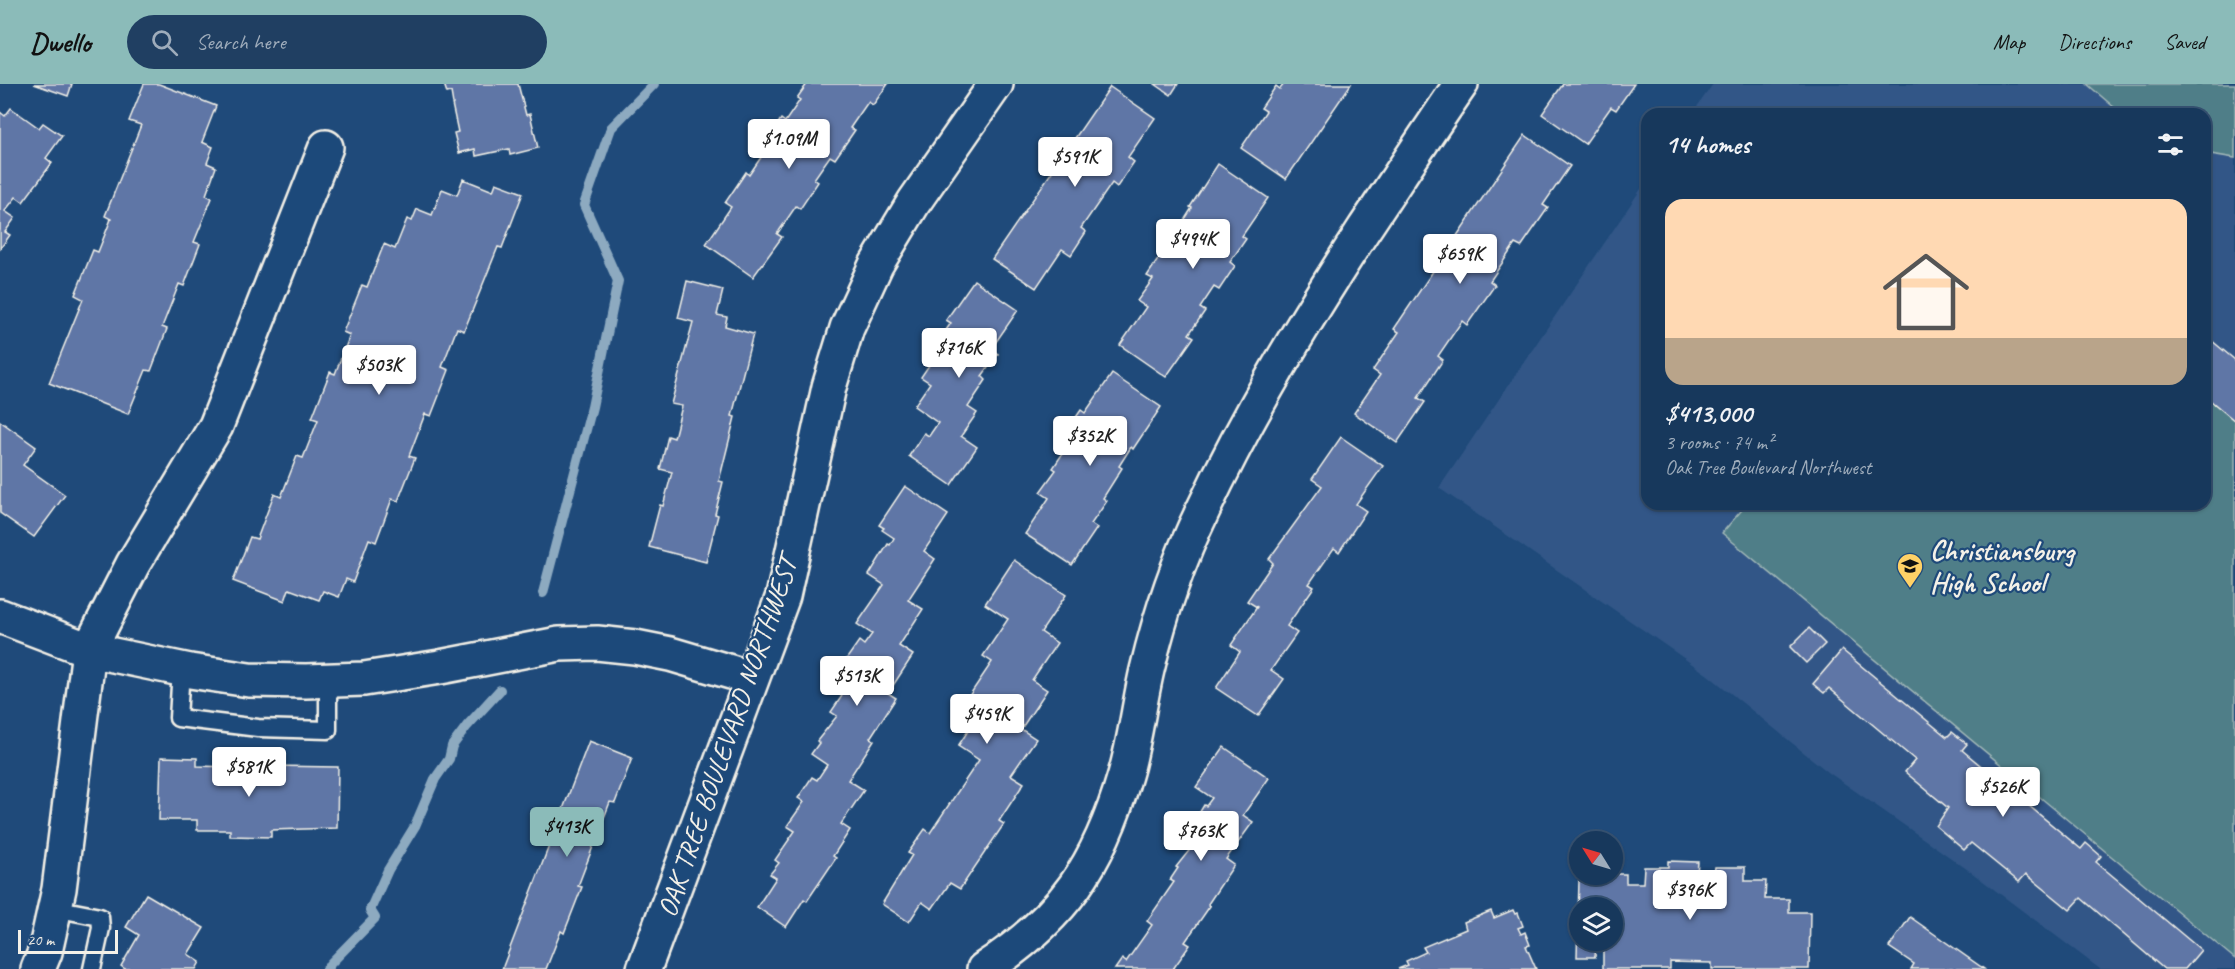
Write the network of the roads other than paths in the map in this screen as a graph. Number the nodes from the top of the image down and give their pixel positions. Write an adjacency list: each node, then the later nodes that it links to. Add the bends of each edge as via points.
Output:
1 (996, 84): 7 (street, OAK TREE BOULEVARD NORTHWEST, via 914,202 876,265 847,328 829,387 783,596)
2 (1461, 84): 13 (street, via 1313,309 1250,416 1202,511 1163,606 1125,774 1104,838 1073,891 1043,925)
3 (326, 147): 5 (street, via 216,426 133,564)
4 (3, 625): 5 (street)
5 (89, 650): 6 (street); 9 (street)
6 (181, 669): 8 (street, via 249,680); 8 (lane, via 178,718 258,728 328,730)
7 (751, 678): 8 (street, via 670,654 597,643 559,645 364,680); 12 (street, OAK TREE BOULEVARD NORTHWEST)
8 (328, 681)
9 (54, 908): 10 (street); 11 (lane, via 100,917)
10 (38, 969)
11 (92, 969)
12 (644, 969)
13 (984, 969)

